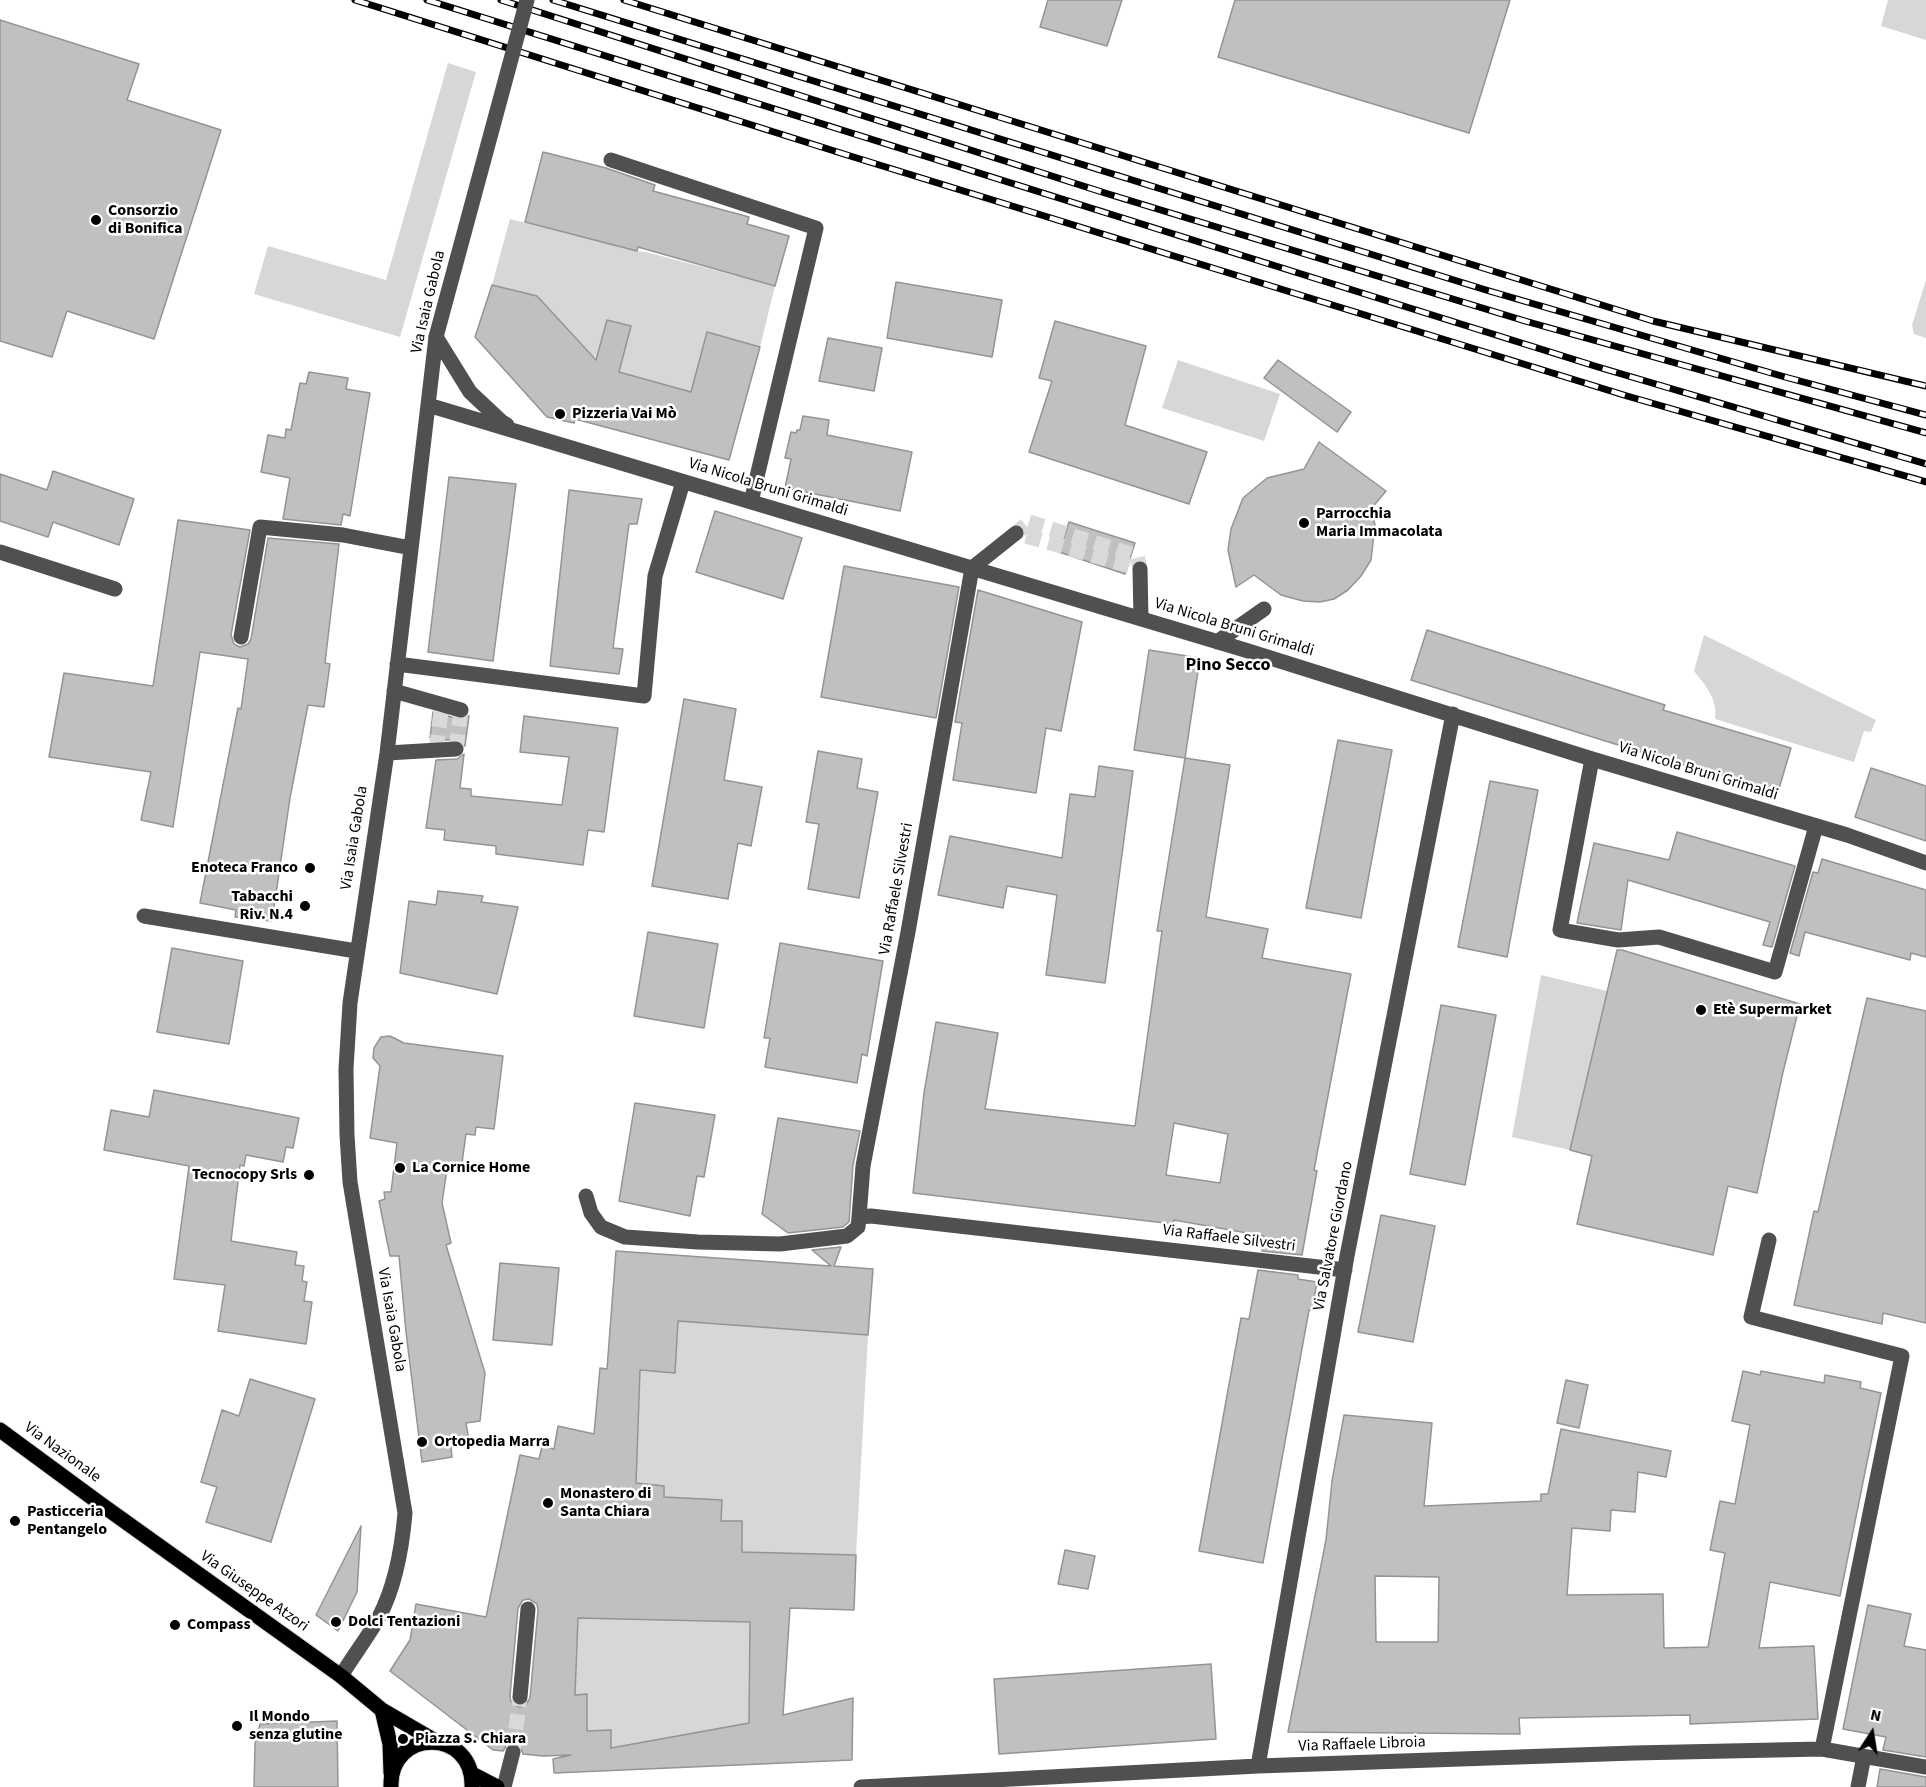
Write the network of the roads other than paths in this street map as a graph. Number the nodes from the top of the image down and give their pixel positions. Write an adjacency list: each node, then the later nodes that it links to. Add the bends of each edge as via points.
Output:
1 (527, 0): 3 (street, Via Isaia Gabola, bridge)
2 (611, 160): 7 (street, via 816,228)
3 (436, 337): 4 (street, Via Isaia Gabola); 5 (street, Via Nicola Bruni Grimaldi, via 470,392 502,422)
4 (428, 405): 5 (street, Via Nicola Bruni Grimaldi); 9 (street, Via Isaia Gabola)
5 (529, 435): 6 (street, Via Nicola Bruni Grimaldi)
6 (683, 482): 7 (street, Via Nicola Bruni Grimaldi); 18 (street, via 655,576 644,696)
7 (751, 502): 11 (street, Via Nicola Bruni Grimaldi)
8 (1016, 533): 11 (street)
9 (411, 548): 16 (street, via 343,535 260,527); 18 (street, Via Isaia Gabola)
10 (0, 552): 13 (street)
11 (972, 568): 15 (street, Via Nicola Bruni Grimaldi); 30 (street, Via Raffaele Silvestri, via 863,1166)
12 (1140, 569): 15 (street)
13 (115, 589)
14 (1264, 609): 17 (street)
15 (1141, 619): 17 (street, Via Nicola Bruni Grimaldi)
16 (241, 637)
17 (1217, 642): 21 (street, Via Nicola Bruni Grimaldi)
18 (397, 664): 19 (street, Via Isaia Gabola)
19 (394, 691): 20 (street); 23 (street, Via Isaia Gabola)
20 (461, 710)
21 (1453, 714): 24 (street, Via Nicola Bruni Grimaldi); 32 (street, Via Salvatore Giordano)
22 (456, 749): 23 (street)
23 (387, 753): 28 (street, Via Isaia Gabola)
24 (1592, 759): 25 (street, Via Nicola Bruni Grimaldi); 25 (street, via 1560,930 1618,940 1659,937 1775,972)
25 (1816, 826): 26 (street, Via Nicola Bruni Grimaldi)
26 (1926, 863)
27 (144, 916): 28 (street)
28 (356, 951): 36 (street, Via Isaia Gabola, via 346,1069 350,1182 405,1513 396,1570 379,1616)
29 (586, 1196): 30 (street, via 601,1227 625,1237 780,1244 847,1236 858,1227)
30 (859, 1216): 32 (street, Via Raffaele Silvestri)
31 (1769, 1240): 40 (street, via 1751,1317 1902,1356)
32 (1345, 1270): 43 (street, Via Salvatore Giordano)
33 (0, 1430): 34 (main road, Via Nazionale)
34 (102, 1505): 36 (main road, Via Giuseppe Atzori)
35 (528, 1609): 37 (street)
36 (341, 1676): 38 (main road, Via Giuseppe Atzori)
37 (520, 1697)
38 (382, 1710): 39 (main road, Via Giuseppe Atzori); 46 (main road, via 390,1744)
39 (437, 1742): 45 (main road, Via Giuseppe Atzori, via 459,1752 467,1762); 46 (main road, via 412,1747 402,1755)
40 (1822, 1749): 42 (street, Via Raffaele Libroia); 43 (street, Via Raffaele Libroia)
41 (513, 1752): 48 (street)
42 (1864, 1756): 44 (street, Via Raffaele Libroia); 50 (street)
43 (1258, 1766): 49 (street, Via Raffaele Libroia)
44 (1926, 1767)
45 (472, 1780): 47 (main road, Via Giuseppe Atzori)
46 (391, 1782)
47 (497, 1787)
48 (504, 1787)
49 (861, 1787)
50 (1858, 1787)

